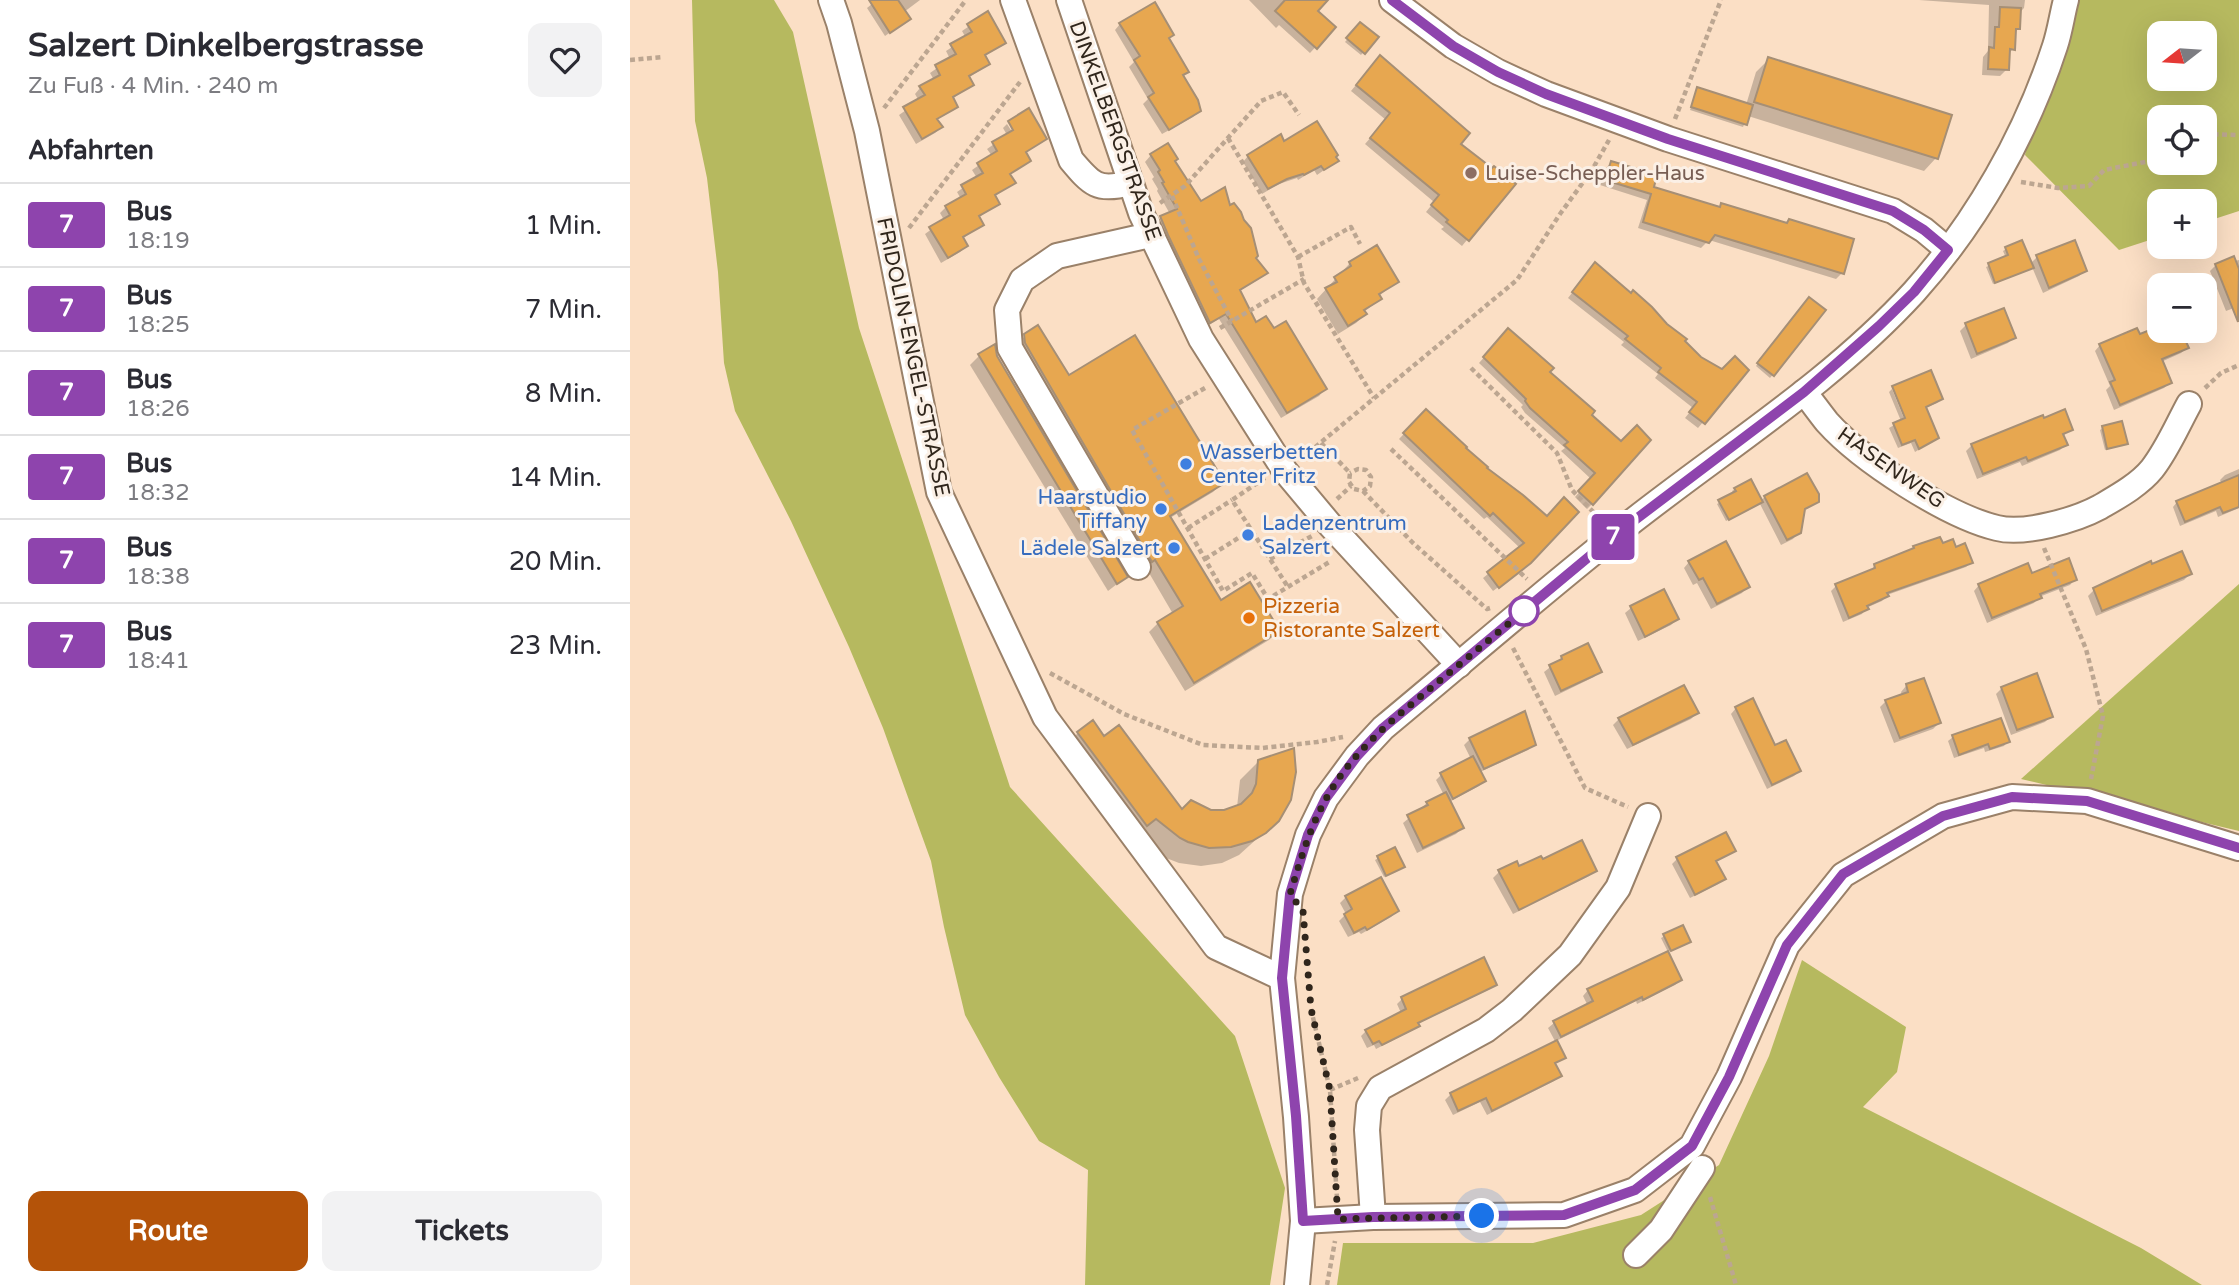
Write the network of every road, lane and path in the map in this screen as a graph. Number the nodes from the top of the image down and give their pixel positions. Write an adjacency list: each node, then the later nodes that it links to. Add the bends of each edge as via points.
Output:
1 (831, 0): 14 (street, FRIDOLIN-ENGEL-STRASSE)
2 (966, 0): 14 (path)
3 (1013, 0): 10 (street)
4 (1069, 0): 20 (street, DINKELBERGSTRASSE)
5 (1392, 0): 13 (street, via 1453,46 1498,72)
6 (1721, 0): 11 (path)
7 (2066, 0): 19 (street, via 2055,46 2022,130)
8 (663, 57): 9 (path)
9 (630, 60)
10 (1035, 62): 20 (street, via 1071,160 1098,185 1112,188); 25 (path)
11 (1685, 94)
12 (1299, 115): 17 (path, via 1283,92 1261,101)
13 (1620, 122): 24 (street, via 1893,211); 34 (path, via 1517,280)
14 (867, 131): 25 (street, FRIDOLIN-ENGEL-STRASSE)
15 (2217, 134): 16 (path)
16 (2239, 135)
17 (1228, 138): 21 (path); 26 (path)
18 (2147, 162): 19 (path, via 2104,170 2090,186 2028,184)
19 (1998, 173): 24 (street)
20 (1129, 183): 22 (street, DINKELBERGSTRASSE)
21 (1172, 196): 22 (path); 28 (path)
22 (1146, 224): 29 (street, DINKELBERGSTRASSE); 52 (street, via 1057,256 1023,280 1007,310 1010,348)
23 (1360, 244): 26 (path, via 1351,227)
24 (1948, 250): 33 (street, via 1888,318)
25 (890, 254): 56 (street, FRIDOLIN-ENGEL-STRASSE, via 939,492)
26 (1298, 257): 27 (path)
27 (1304, 279): 28 (path); 34 (path)
28 (1232, 321): 29 (path)
29 (1201, 339): 32 (street, DINKELBERGSTRASSE)
30 (2239, 366): 35 (path, via 2221,373)
31 (1471, 368): 48 (path, via 1557,453 1572,490)
32 (1224, 377): 38 (street, DINKELBERGSTRASSE); 46 (path, via 1132,430)
33 (1804, 392): 45 (street, HASENWEG, via 1842,437 1945,508 2000,529); 48 (street)
34 (1374, 398): 36 (path)
35 (2189, 404): 45 (street, HASENWEG, via 2151,471 2126,491 2087,514)
36 (1321, 443): 38 (path); 39 (path)
37 (1391, 449): 53 (path)
38 (1284, 469): 42 (path); 44 (street, DINKELBERGSTRASSE)
39 (1350, 473): 40 (path); 41 (path, via 1366,470 1370,486)
40 (1352, 486): 41 (path); 43 (path)
41 (1363, 491): 55 (path, via 1487,609 1498,606)
42 (1232, 500): 46 (path); 47 (path)
43 (1335, 501)
44 (1331, 526): 49 (street, DINKELBERGSTRASSE); 51 (path)
45 (2035, 527): 59 (path, via 2086,649 2103,716)
46 (1188, 528): 50 (path)
47 (1251, 530): 50 (path); 51 (path)
48 (1615, 535): 55 (street)
49 (1352, 549): 54 (path); 57 (street, DINKELBERGSTRASSE)
50 (1205, 559): 54 (path, via 1223,591 1252,573 1268,599)
51 (1269, 559): 54 (path)
52 (1138, 567)
53 (1518, 570)
54 (1288, 587)
55 (1506, 625): 57 (street); 60 (path, via 1585,789)
56 (1016, 654): 58 (path, via 1124,714 1203,745 1262,748); 62 (street, FRIDOLIN-ENGEL-STRASSE, via 1045,717 1216,947)
57 (1460, 665): 62 (street, via 1383,728 1326,798 1308,835 1290,894)
58 (1344, 736)
59 (2087, 801): 61 (street); 65 (street, via 2012,797 1943,816 1843,874 1787,945 1729,1077 1692,1146 1635,1190 1564,1215)
60 (1648, 816): 65 (street, via 1618,888 1570,955 1486,1030 1380,1088 1370,1106 1367,1130)
61 (2239, 848)
62 (1282, 978): 67 (street)
63 (1310, 997): 66 (path, via 1330,1090)
64 (1702, 1168): 68 (street, via 1661,1230); 71 (path)
65 (1373, 1217): 66 (street)
66 (1338, 1219): 67 (street); 70 (path)
67 (1303, 1221): 69 (street)
68 (1636, 1255)
69 (1297, 1285)
70 (1327, 1285)
71 (1736, 1285)

